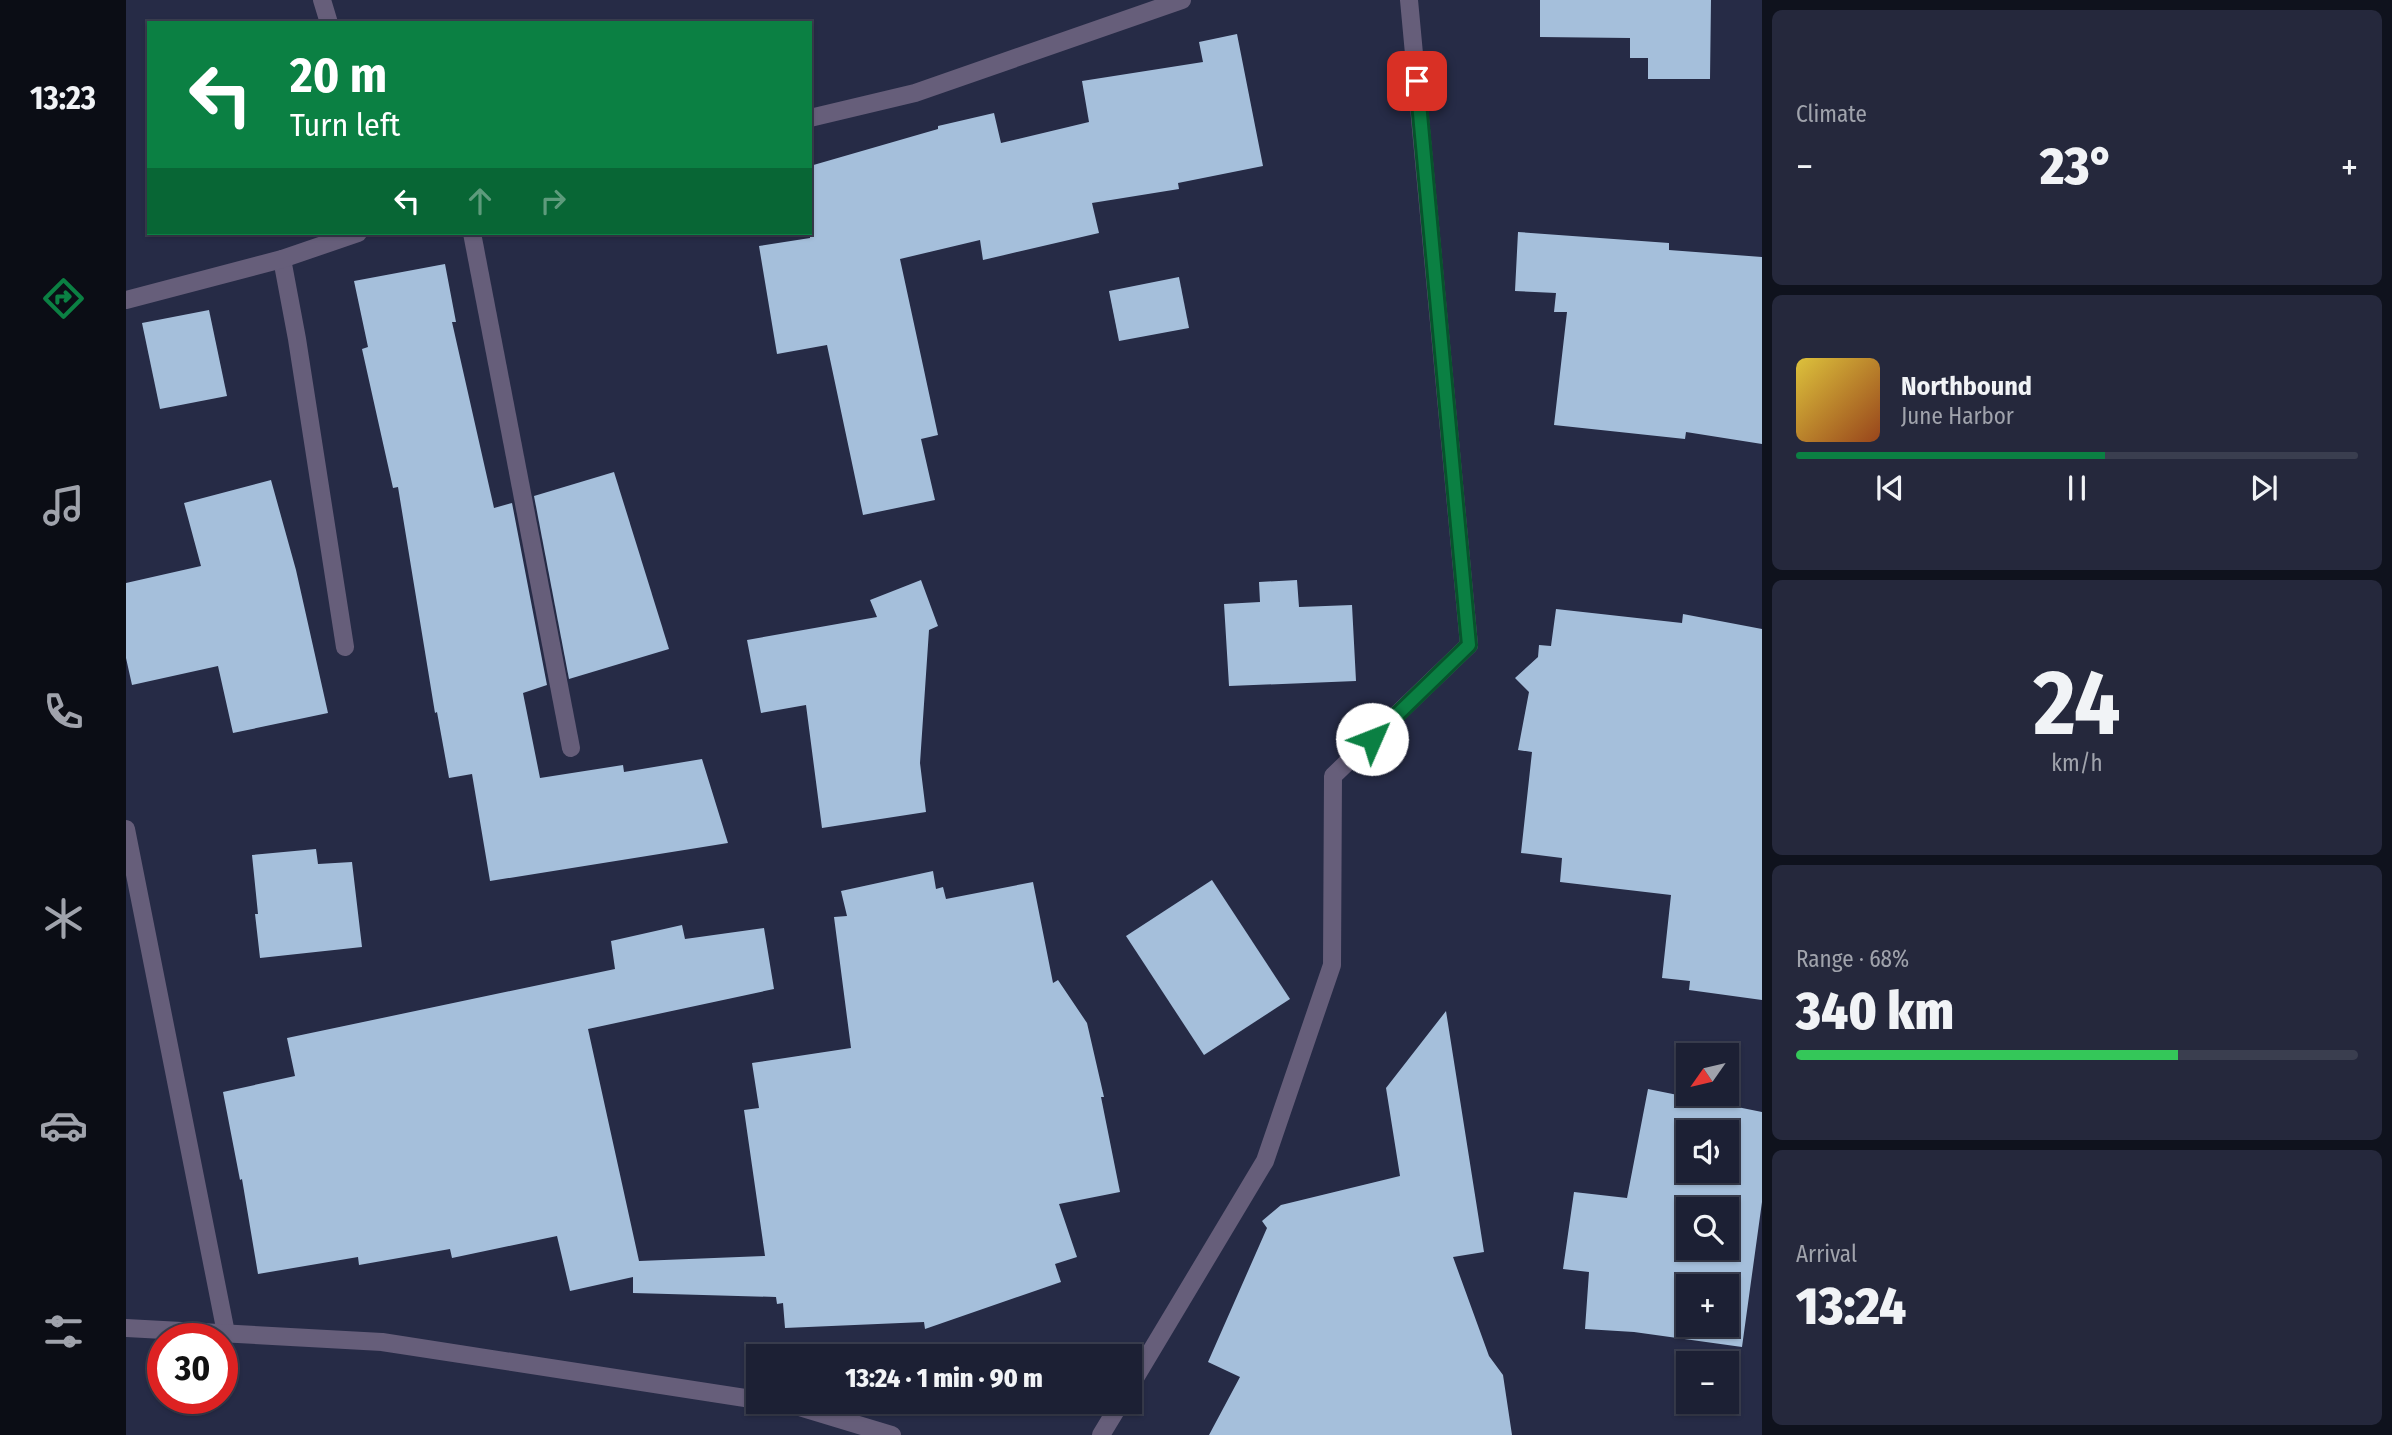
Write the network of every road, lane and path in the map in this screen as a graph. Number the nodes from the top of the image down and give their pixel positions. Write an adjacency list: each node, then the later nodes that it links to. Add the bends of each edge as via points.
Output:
1 (322, 0): 4 (street)
2 (1182, 0): 5 (street, via 915,93)
3 (1409, 0): 17 (street, via 1469,645 1333,776 1332,965 1265,1161)
4 (328, 21)
5 (812, 118)
6 (352, 235): 8 (street)
7 (472, 235): 11 (street)
8 (282, 259): 9 (street); 10 (street)
9 (126, 300)
10 (345, 647)
11 (571, 748)
12 (126, 829): 13 (street)
13 (224, 1323)
14 (126, 1328): 15 (street)
15 (147, 1329)
16 (238, 1334): 18 (street, via 383,1342)
17 (1142, 1366)
18 (746, 1398)
19 (822, 1414): 21 (street)
20 (1114, 1414): 22 (street)
21 (892, 1435)
22 (1101, 1435)

